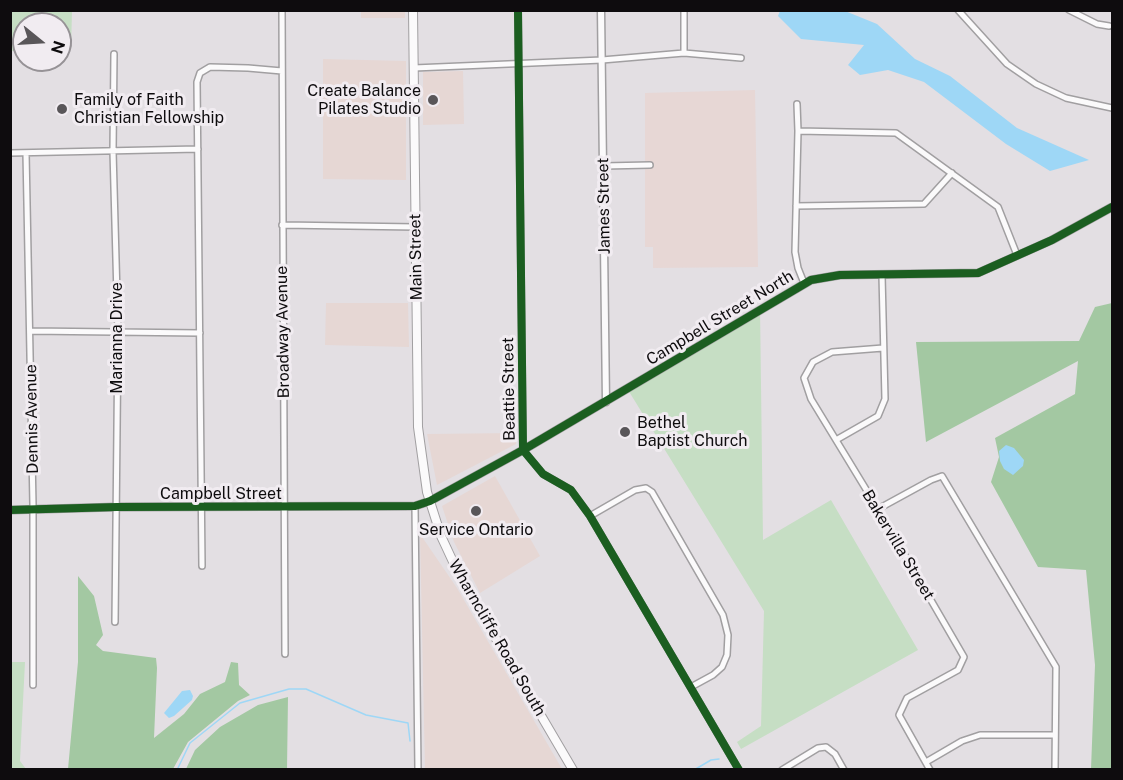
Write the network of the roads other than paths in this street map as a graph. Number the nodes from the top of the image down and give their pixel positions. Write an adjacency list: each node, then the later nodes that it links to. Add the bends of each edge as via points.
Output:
1 (282, 10): 15 (street, Broadway Avenue)
2 (413, 10): 14 (main road, Main Street)
3 (518, 10): 13 (street, Beattie Street)
4 (601, 10): 12 (street, James Street)
5 (684, 10): 9 (street)
6 (958, 10): 17 (street, via 1007,64 1036,84 1066,98)
7 (1069, 10): 8 (street)
8 (1109, 26)
9 (684, 53): 11 (street); 12 (street)
10 (114, 54): 20 (street, Marianna Drive)
11 (741, 58)
12 (602, 60): 13 (street); 23 (street, James Street)
13 (518, 63): 14 (street); 39 (street, Beattie Street)
14 (414, 68): 29 (main road, Main Street)
15 (282, 70): 19 (street, via 210,68 200,73); 28 (street, Broadway Avenue)
16 (796, 104): 18 (street)
17 (1113, 108)
18 (798, 131): 25 (street, via 896,133); 26 (street)
19 (198, 149): 20 (street); 35 (street)
20 (113, 151): 22 (street); 34 (street, Marianna Drive)
21 (10, 153): 22 (street)
22 (26, 153): 33 (street, Dennis Avenue)
23 (604, 165): 24 (street); 37 (street, James Street)
24 (650, 165)
25 (952, 173): 26 (street, via 924,204); 30 (street, via 998,207)
26 (796, 206): 32 (street, via 795,252)
27 (1113, 207): 30 (street, Campbell Street North)
28 (282, 225): 29 (street); 44 (street, Broadway Avenue)
29 (416, 227): 40 (main road, Main Street, via 418,427)
30 (1017, 255): 31 (street, Campbell Street North, via 978,273)
31 (882, 275): 32 (street, Campbell Street North, via 840,275); 36 (street)
32 (804, 283): 37 (street, Campbell Street North)
33 (30, 331): 34 (street); 47 (street, Dennis Avenue)
34 (118, 332): 35 (street); 42 (street, Marianna Drive)
35 (200, 333): 43 (street)
36 (883, 348): 38 (street, via 885,399 878,416); 38 (street, Bakervilla Street, via 832,352 813,362 804,378 811,399)
37 (606, 402): 39 (street, Campbell Street North)
38 (836, 440): 45 (street, Bakervilla Street)
39 (523, 450): 40 (street, Campbell Street North); 48 (street, Beattie Street, via 543,474 571,490)
40 (430, 501): 41 (street, Campbell Street); 57 (main road, Wharncliffe Road South, via 462,581)
41 (415, 506): 44 (street, Campbell Street); 56 (street)
42 (117, 507): 43 (street, Campbell Street); 47 (street, Campbell Street); 50 (street, Marianna Drive)
43 (201, 507): 44 (street, Campbell Street); 49 (street)
44 (285, 508): 51 (street, Broadway Avenue)
45 (878, 509): 54 (street, via 942,477 1056,667); 55 (street, Bakervilla Street, via 964,657 958,670 907,698 899,715)
46 (10, 510): 47 (street, Campbell Street)
47 (33, 510): 52 (street, Dennis Avenue)
48 (590, 516): 53 (street, Beattie Street); 53 (street, via 635,490 646,488 652,492 723,615 728,635 722,667)
49 (202, 566)
50 (115, 622)
51 (285, 654)
52 (33, 685)
53 (691, 687): 58 (street, Beattie Street)
54 (1054, 735): 55 (street, via 980,735); 62 (street)
55 (926, 762): 61 (street, Bakervilla Street)
56 (418, 770)
57 (573, 770)
58 (740, 770)
59 (782, 770): 60 (street, via 826,747)
60 (844, 770)
61 (930, 770)
62 (1054, 770)

